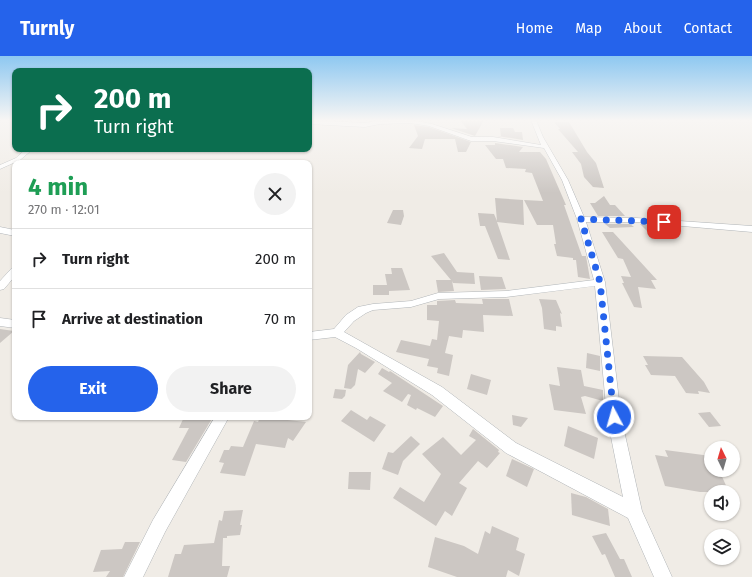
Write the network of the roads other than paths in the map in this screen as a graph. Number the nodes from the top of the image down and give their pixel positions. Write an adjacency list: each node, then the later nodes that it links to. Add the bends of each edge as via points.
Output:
1 (526, 144): 3 (street)
2 (544, 144): 3 (street)
3 (546, 147): 8 (street, via 565,180)
4 (26, 152): 5 (street)
5 (16, 160)
6 (12, 162): 7 (street)
7 (0, 167)
8 (581, 219): 9 (street, via 636,220); 13 (street)
9 (752, 229)
10 (0, 230): 11 (street)
11 (12, 232)
12 (12, 273): 14 (street)
13 (600, 282): 17 (street, via 506,294 438,296 411,304 373,307 362,310 350,318); 20 (street, via 614,417)
14 (0, 287)
15 (0, 322): 16 (street)
16 (12, 324)
17 (337, 333): 18 (street); 20 (street, via 438,391 511,448)
18 (312, 336)
19 (220, 420): 21 (street, via 159,526)
20 (634, 512): 22 (street)
21 (133, 577)
22 (662, 577)

